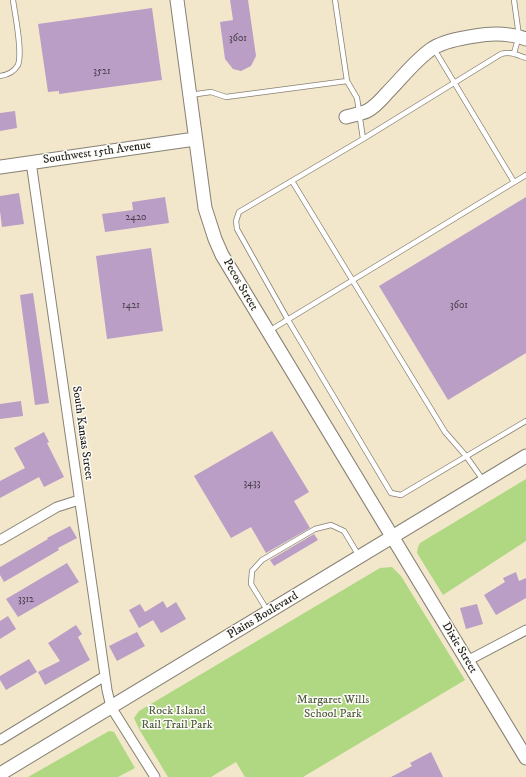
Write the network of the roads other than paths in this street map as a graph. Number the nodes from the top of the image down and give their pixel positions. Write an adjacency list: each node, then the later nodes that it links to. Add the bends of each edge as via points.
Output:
1 (13, 0): 9 (lane, via 20,54 17,66 8,75)
2 (177, 0): 12 (main road, Pecos Street)
3 (335, 0): 10 (lane)
4 (514, 0): 5 (lane)
5 (522, 37): 6 (main road, via 502,33 481,34 460,38); 7 (lane)
6 (433, 48): 11 (lane); 13 (main road, via 417,61 376,105)
7 (514, 53): 8 (lane); 11 (lane, via 500,54)
8 (526, 58)
9 (0, 76)
10 (347, 80): 12 (lane, via 226,98 211,92); 13 (lane, via 357,98)
11 (455, 83): 16 (lane); 21 (lane)
12 (188, 95): 15 (main road, Pecos Street)
13 (359, 114): 14 (main road); 16 (lane)
14 (346, 117)
15 (195, 139): 17 (main road, Southwest 15th Avenue); 24 (main road, Pecos Street, via 205,208 215,239)
16 (363, 139): 20 (lane)
17 (31, 162): 18 (main road, Southwest 15th Avenue); 29 (street, South Kansas Street)
18 (0, 167)
19 (526, 174): 21 (lane)
20 (292, 181): 22 (lane); 23 (lane, via 239,212 236,220 237,229)
21 (514, 182): 22 (lane)
22 (352, 280): 23 (lane); 26 (lane, via 445,432)
23 (288, 320): 24 (lane); 26 (lane, via 391,493 400,495)
24 (267, 332): 30 (main road, Pecos Street)
25 (526, 420): 26 (lane)
26 (466, 456): 28 (lane)
27 (526, 456): 28 (main road, Plains Boulevard)
28 (484, 482): 30 (main road, Plains Boulevard)
29 (79, 500): 31 (street, via 57,506); 36 (street, South Kansas Street)
30 (392, 538): 32 (main road, Plains Boulevard); 35 (main road, Dixie Street)
31 (0, 540)
32 (360, 557): 33 (main road, Plains Boulevard); 33 (lane, via 344,531 331,525 315,529 262,560 252,571 251,584)
33 (268, 612): 37 (main road, Plains Boulevard)
34 (526, 630): 35 (street)
35 (468, 661): 39 (main road, Dixie Street)
36 (105, 676): 37 (street, South Kansas Street); 38 (street)
37 (111, 707): 40 (main road, Plains Boulevard); 41 (street)
38 (0, 740)
39 (526, 758)
40 (0, 774)
41 (155, 777)

